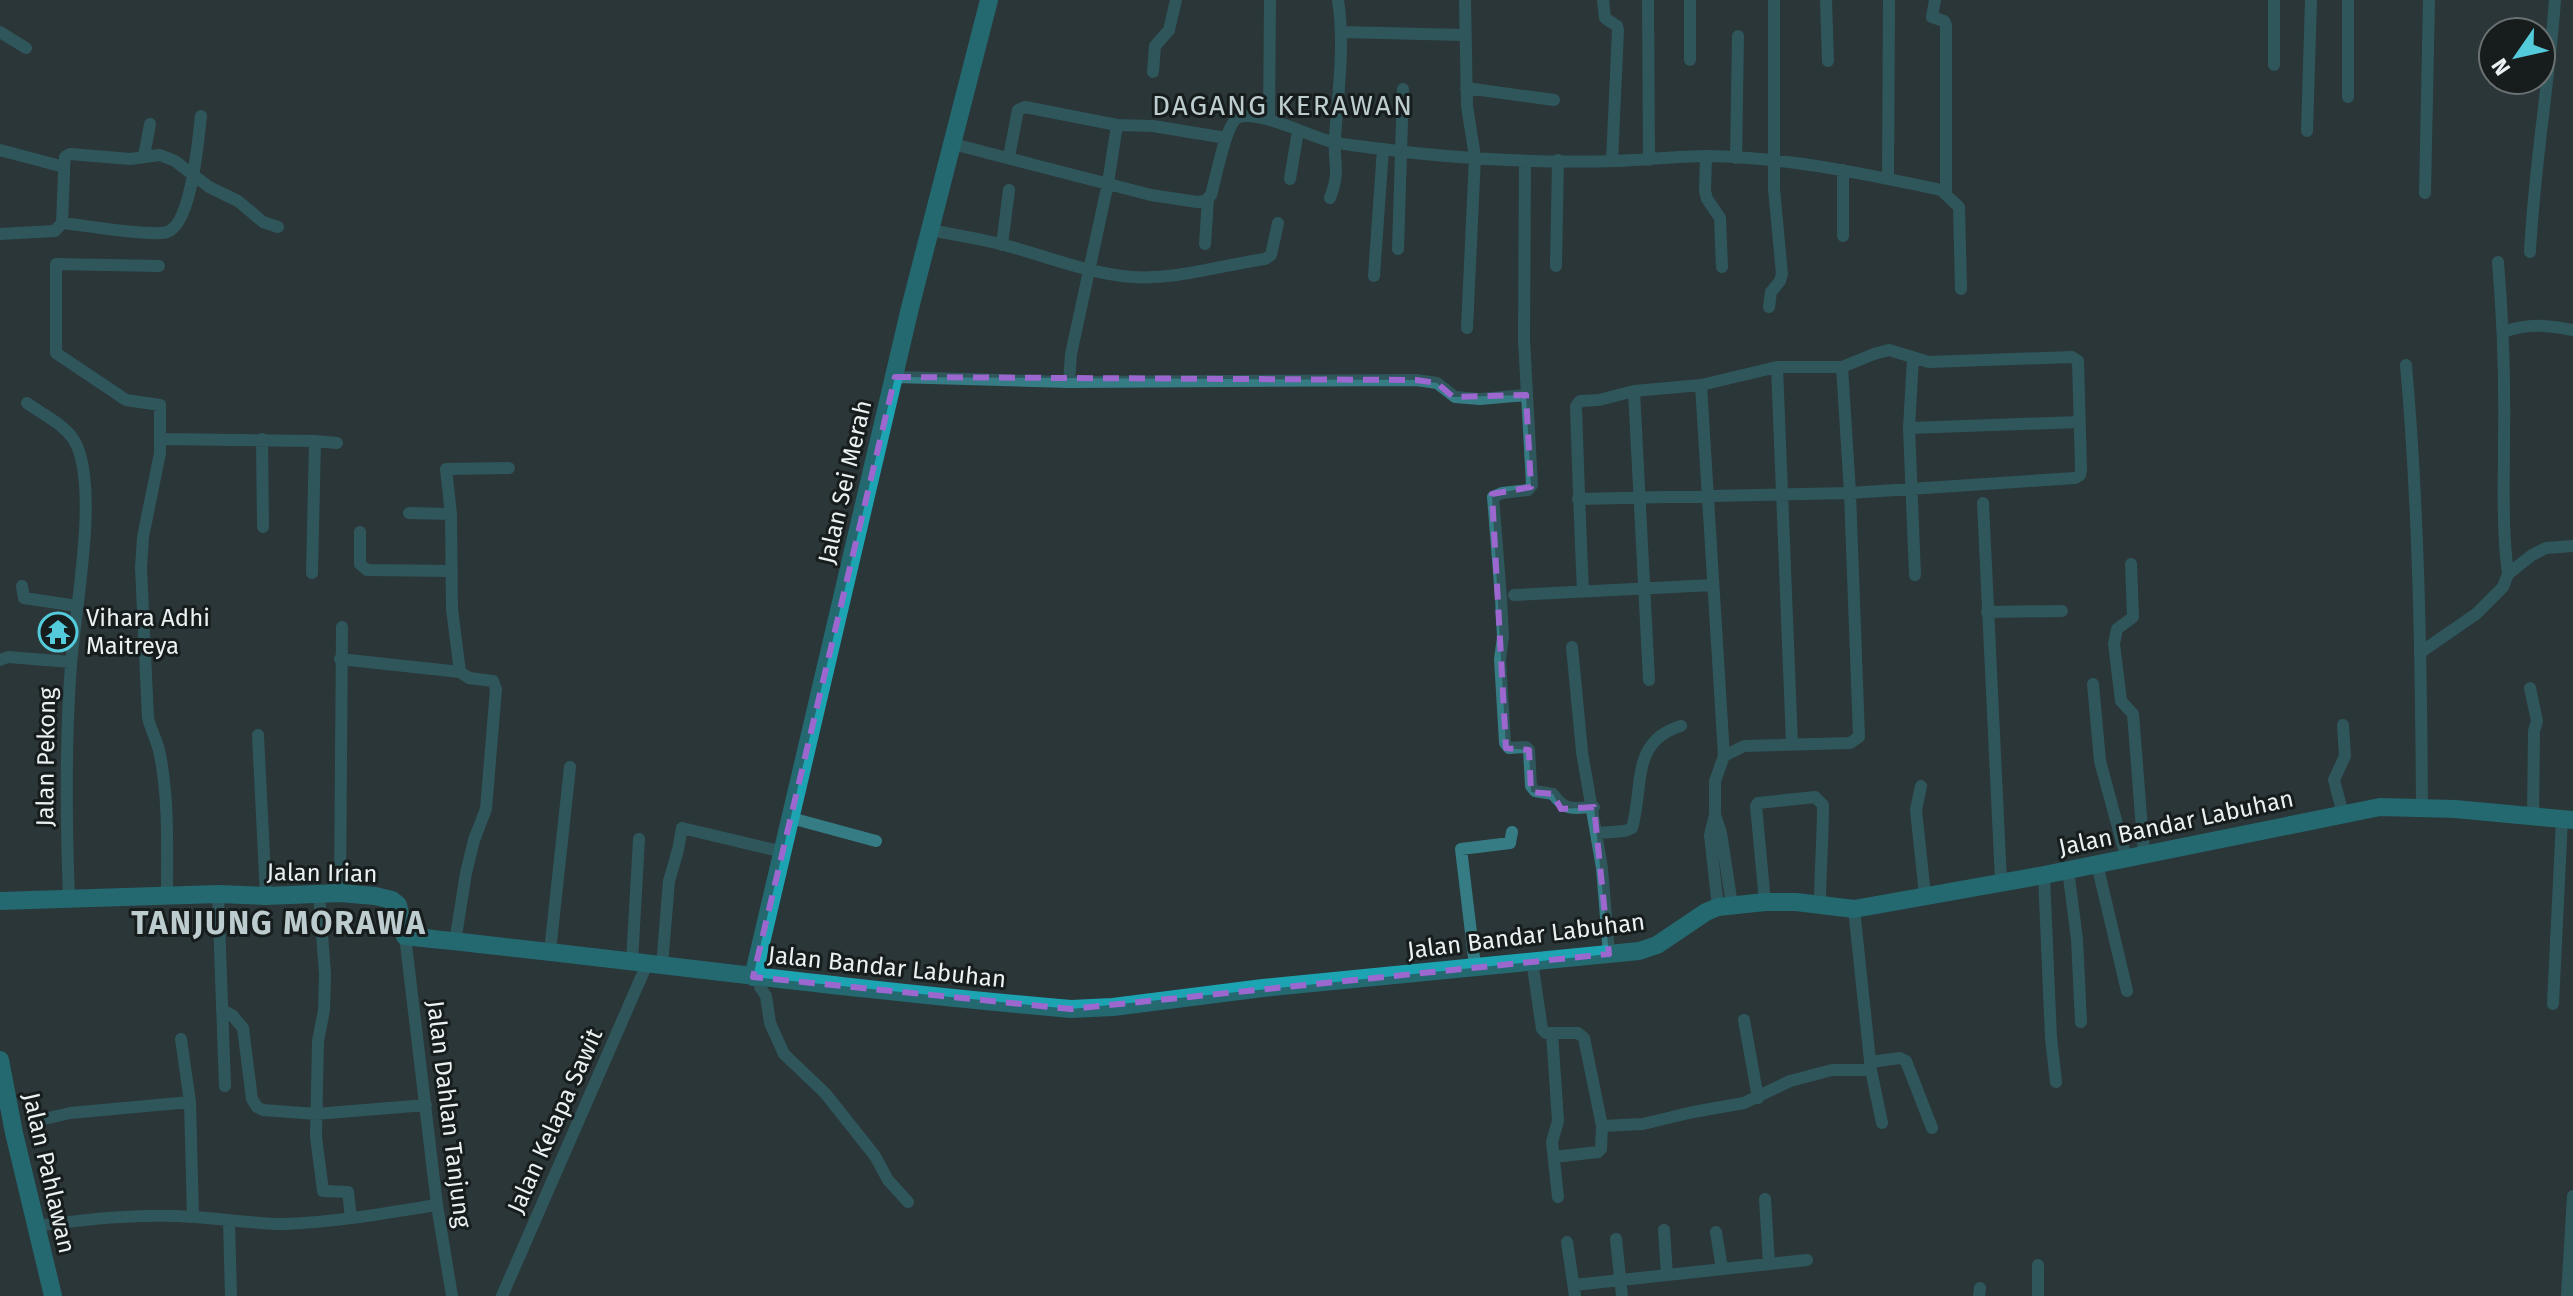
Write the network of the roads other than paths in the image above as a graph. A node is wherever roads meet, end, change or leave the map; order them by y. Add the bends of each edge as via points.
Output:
1 (989, 0) edge
2 (1176, 0) edge
3 (1270, 0) edge
4 (1338, 0) edge
5 (1465, 0) edge
6 (1603, 0) edge
7 (1648, 0) edge
8 (1690, 0) edge
9 (1774, 0) edge
10 (1826, 0) edge
11 (1889, 0) edge
12 (1935, 0) edge
13 (2274, 0) edge
14 (2311, 0) edge
15 (2348, 0) edge
16 (2429, 0) edge
17 (2555, 0) edge
18 (0, 32) edge
19 (1341, 32) junction
20 (1464, 35) junction
21 (1738, 36) dead end
22 (26, 48) dead end
23 (1690, 60) dead end
24 (1828, 61) dead end
25 (2274, 65) dead end
26 (1153, 72) dead end
27 (1466, 88) junction
28 (1403, 89) dead end
29 (2348, 97) dead end
30 (1554, 100) dead end
31 (201, 116) dead end
32 (1269, 119) junction
33 (150, 124) dead end
34 (1117, 125) junction
35 (1298, 131) junction
36 (2307, 131) dead end
37 (1226, 138) junction
38 (1334, 143) junction
39 (953, 144) junction
40 (1383, 149) junction
41 (0, 150) edge
42 (1400, 150) junction
43 (144, 156) junction
44 (1706, 156) junction
45 (1009, 157) junction
46 (1475, 157) junction
47 (1736, 158) junction
48 (1558, 160) junction
49 (1649, 160) junction
50 (1774, 160) junction
51 (1525, 161) junction
52 (1612, 161) junction
53 (64, 167) junction
54 (1843, 170) junction
55 (193, 177) junction
56 (1888, 178) junction
57 (1290, 179) dead end
58 (1108, 183) junction
59 (1009, 190) dead end
60 (1946, 193) junction
61 (2425, 193) dead end
62 (1330, 198) dead end
63 (1208, 199) junction
64 (62, 223) junction
65 (1278, 223) dead end
66 (278, 227) dead end
67 (930, 230) junction
68 (0, 234) edge
69 (1843, 236) dead end
70 (1205, 244) dead end
71 (1002, 245) junction
72 (1398, 249) dead end
73 (2530, 252) dead end
74 (2498, 262) dead end
75 (159, 266) dead end
76 (1556, 266) dead end
77 (1722, 267) dead end
78 (1088, 268) junction
79 (1374, 276) dead end
80 (1961, 289) dead end
81 (1769, 307) dead end
82 (1467, 328) dead end
83 (2573, 330) edge
84 (2503, 332) junction
85 (1913, 358) junction
86 (2406, 365) dead end
87 (1777, 367) junction
88 (1842, 367) junction
89 (895, 377) junction
90 (1069, 382) junction
91 (1701, 385) junction
92 (1634, 391) junction
93 (1526, 395) junction
94 (27, 403) dead end
95 (2080, 422) junction
96 (1909, 428) junction
97 (160, 439) junction
98 (262, 439) junction
99 (315, 441) junction
100 (337, 443) dead end
101 (509, 468) dead end
102 (1911, 490) junction
103 (1850, 493) junction
104 (1708, 495) junction
105 (1640, 496) junction
106 (1781, 496) junction
107 (1578, 499) junction
108 (1983, 503) dead end
109 (409, 513) dead end
110 (451, 514) junction
111 (263, 527) dead end
112 (360, 532) dead end
113 (2573, 546) edge
114 (2131, 564) dead end
115 (452, 571) junction
116 (312, 573) dead end
117 (2508, 574) junction
118 (1915, 575) dead end
119 (1713, 585) junction
120 (22, 586) dead end
121 (1646, 588) junction
122 (1583, 590) junction
123 (1514, 595) dead end
124 (77, 606) junction
125 (2062, 611) dead end
126 (1987, 612) junction
127 (342, 627) dead end
128 (1572, 647) dead end
129 (2421, 652) junction
130 (340, 659) junction
131 (0, 660) edge
132 (71, 662) junction
133 (460, 672) junction
134 (1649, 680) dead end
135 (2093, 684) dead end
136 (2530, 688) dead end
137 (2343, 725) dead end
138 (1681, 726) dead end
139 (258, 735) dead end
140 (1792, 744) junction
141 (1724, 756) junction
142 (570, 767) dead end
143 (1921, 786) dead end
144 (1594, 807) junction
145 (2422, 808) junction
146 (2343, 814) junction
147 (2533, 816) junction
148 (791, 818) junction
149 (2568, 820) edge
150 (1512, 832) dead end
151 (1598, 833) junction
152 (639, 839) dead end
153 (876, 841) dead end
154 (783, 852) junction
155 (2135, 856) junction
156 (2097, 864) junction
157 (2068, 870) junction
158 (2044, 875) junction
159 (2001, 881) junction
160 (340, 893) junction
161 (218, 894) junction
162 (319, 894) junction
163 (167, 895) junction
164 (1925, 895) junction
165 (266, 896) junction
166 (69, 898) junction
167 (0, 901) edge
168 (1765, 902) junction
169 (1725, 906) junction
170 (1820, 906) junction
171 (1854, 909) junction
172 (405, 936) junction
173 (455, 942) junction
174 (550, 951) junction
175 (1609, 954) junction
176 (1532, 961) junction
177 (647, 964) junction
178 (1475, 966) junction
179 (756, 977) junction
180 (2127, 991) dead end
181 (2553, 1004) dead end
182 (222, 1010) junction
183 (1744, 1020) dead end
184 (2081, 1022) dead end
185 (1552, 1033) junction
186 (181, 1039) dead end
187 (0, 1060) edge
188 (1870, 1066) junction
189 (2056, 1082) dead end
190 (225, 1086) dead end
191 (1758, 1098) junction
192 (190, 1102) junction
193 (426, 1105) junction
194 (316, 1114) junction
195 (40, 1120) dead end
196 (1882, 1123) dead end
197 (1602, 1126) junction
198 (1932, 1128) dead end
199 (7, 1134) edge
200 (1554, 1157) junction
201 (2573, 1196) edge
202 (1558, 1197) dead end
203 (1765, 1199) dead end
204 (908, 1202) dead end
205 (437, 1205) junction
206 (193, 1217) junction
207 (351, 1218) junction
208 (229, 1222) junction
209 (36, 1226) junction
210 (1664, 1230) dead end
211 (1716, 1232) dead end
212 (1616, 1239) dead end
213 (1567, 1242) dead end
214 (1807, 1260) dead end
215 (1769, 1264) junction
216 (2038, 1265) dead end
217 (1722, 1269) junction
218 (1667, 1275) junction
219 (1620, 1280) junction
220 (1574, 1290) edge
221 (53, 1296) edge
222 (231, 1296) edge
223 (452, 1296) edge
224 (502, 1296) edge
225 (1622, 1296) edge
226 (2038, 1296) edge
227 (2567, 1296) edge

1 - 39 main road, Jalan Sei Merah
2 - 26 street via 1169,30 1155,46
3 - 32 street
4 - 19 street
5 - 20 street
6 - 52 street via 1605,18 1618,30
7 - 49 street
8 - 23 street
9 - 50 street
10 - 24 street
11 - 56 street
12 - 60 street via 1932,18 1946,25
13 - 25 street
14 - 36 street
15 - 29 street
16 - 61 street
17 - 73 street
18 - 22 street
19 - 20 street
19 - 38 street
20 - 27 street
21 - 47 street
27 - 30 street
27 - 46 street
28 - 42 street
31 - 55 street
32 - 35 street
32 - 37 street via 1239,117
33 - 43 street
34 - 37 street
34 - 45 street via 1021,108
34 - 58 street
35 - 38 street
35 - 57 street
37 - 63 street
38 - 40 street
38 - 62 street via 1338,171
39 - 45 street
39 - 67 main road, Jalan Sei Merah
40 - 42 street
40 - 79 street
41 - 53 street
42 - 46 street
42 - 72 street
43 - 53 street via 70,154
43 - 55 street via 170,158
44 - 47 street
44 - 49 street
44 - 77 street via 1705,191 1720,218
45 - 58 street
46 - 51 street
46 - 82 street
47 - 50 street
48 - 51 street
48 - 52 street
48 - 76 street
49 - 52 street
50 - 54 street
50 - 81 street via 1782,274
51 - 93 street
53 - 64 street
54 - 56 street
54 - 69 street
55 - 64 street via 181,220 167,232
55 - 66 street
56 - 60 street
58 - 63 street via 1151,195
58 - 78 street
59 - 71 street
60 - 80 street via 1959,207
63 - 70 street
64 - 68 street via 55,231
65 - 78 street via 1273,251 1265,259 1146,277
67 - 71 street
67 - 89 main road, Jalan Sei Merah
71 - 78 street
74 - 84 street
75 - 97 street via 56,264 56,338 58,355 126,400 160,405
78 - 90 street
83 - 84 street via 2541,324
84 - 117 street via 2502,493
85 - 88 street via 1889,350
85 - 95 street via 1929,362 2076,357
85 - 96 street
86 - 129 street
87 - 88 street
87 - 91 street
87 - 106 street
88 - 103 street
89 - 90 street
89 - 148 main road, Jalan Sei Merah
90 - 93 street via 1416,380 1437,383 1455,397
91 - 92 street
91 - 104 street
92 - 105 street
92 - 107 street via 1577,404
93 - 144 street via 1532,485 1493,497 1505,743 1529,750 1535,791 1553,794 1568,808
94 - 124 street, Jalan Pekong via 69,433 80,456 86,506
95 - 96 street
95 - 102 street via 2081,469 2075,478
96 - 102 street
97 - 98 street
97 - 163 street via 141,568 148,718 166,800
98 - 99 street
98 - 111 street
99 - 100 street
99 - 116 street
101 - 110 street via 446,469
102 - 103 street
102 - 118 street
103 - 106 street
103 - 140 street via 1859,737 1850,743
104 - 105 street
104 - 106 street
104 - 119 street
105 - 107 street
105 - 121 street
106 - 140 street
107 - 122 street
108 - 126 street
109 - 110 street
110 - 115 street
112 - 115 street via 360,564 367,570
113 - 117 street via 2546,548
114 - 155 street via 2133,617 2117,629 2114,644 2121,701 2133,714
115 - 133 street
117 - 129 street via 2503,587 2476,614
119 - 121 street
119 - 141 street
120 - 124 street via 24,598
121 - 122 street
121 - 134 street
122 - 123 street
124 - 132 street, Jalan Pekong
125 - 126 street
126 - 159 street
127 - 130 street
128 - 144 street via 1582,752
129 - 145 street
130 - 133 street
130 - 160 street
131 - 132 street
132 - 166 street, Jalan Pekong
133 - 173 street via 493,681 496,689 486,809 466,873
135 - 155 street via 2100,761
136 - 147 street via 2537,721
137 - 146 street via 2345,756 2334,780
138 - 151 street via 1663,732 1647,750 1632,828
139 - 165 street
140 - 141 street via 1744,746
141 - 169 street via 1715,781 1715,815
142 - 174 street
143 - 164 street via 1916,810
144 - 151 street
145 - 146 main road, Jalan Bandar Labuhan via 2380,807
145 - 147 main road, Jalan Bandar Labuhan
146 - 155 main road, Jalan Bandar Labuhan
147 - 149 main road, Jalan Bandar Labuhan
148 - 153 street
148 - 154 main road, Jalan Sei Merah
149 - 181 street
150 - 178 street via 1510,843 1461,849
151 - 175 street
152 - 177 street
154 - 177 street via 682,828
154 - 179 main road, Jalan Sei Merah
155 - 156 main road, Jalan Bandar Labuhan
156 - 157 main road, Jalan Bandar Labuhan
156 - 180 street
157 - 158 main road, Jalan Bandar Labuhan
157 - 184 street
158 - 159 main road, Jalan Bandar Labuhan
158 - 189 street
159 - 164 main road, Jalan Bandar Labuhan
160 - 162 main road, Jalan Irian
160 - 172 main road, Jalan Irian via 392,900
161 - 163 main road, Jalan Irian
161 - 165 main road, Jalan Irian
161 - 182 street
162 - 165 main road, Jalan Irian
162 - 194 street via 325,974
163 - 166 main road, Jalan Irian
164 - 171 main road, Jalan Bandar Labuhan
166 - 167 main road, Jalan Irian
168 - 169 main road, Jalan Bandar Labuhan
168 - 170 main road, Jalan Bandar Labuhan
168 - 170 street via 1756,806 1815,797 1823,805
169 - 175 main road, Jalan Bandar Labuhan via 1706,912 1651,949
170 - 171 main road, Jalan Bandar Labuhan
171 - 188 street
172 - 173 main road
172 - 193 street, Jalan Dahlan Tanjung
173 - 174 main road
174 - 177 main road
175 - 176 main road, Jalan Bandar Labuhan
176 - 178 main road, Jalan Bandar Labuhan
176 - 185 street via 1540,1024
177 - 179 main road, Jalan Bandar Labuhan
177 - 224 street, Jalan Kelapa Sawit
178 - 179 main road, Jalan Bandar Labuhan via 1071,1009
179 - 204 street via 784,1054 825,1093
182 - 190 street
182 - 194 street via 243,1028 257,1107
183 - 191 street
185 - 197 street via 1578,1033 1584,1038
185 - 200 street via 1558,1121
186 - 192 street
187 - 199 main road, Jalan Pahlawan
188 - 191 street via 1790,1081
188 - 196 street
188 - 198 street via 1900,1058 1908,1063
191 - 197 street via 1643,1124
192 - 195 street
192 - 206 street
193 - 194 street
193 - 205 street, Jalan Dahlan Tanjung
194 - 207 street via 323,1191 348,1192
197 - 200 street via 1598,1152
199 - 209 main road, Jalan Pahlawan
200 - 202 street
201 - 227 street
203 - 215 street
205 - 207 street
205 - 223 street, Jalan Dahlan Tanjung
206 - 208 street
206 - 209 street via 103,1217
207 - 208 street
208 - 222 street
209 - 221 main road, Jalan Pahlawan
210 - 218 street
211 - 217 street
212 - 219 street
213 - 220 street
214 - 215 street
215 - 217 street
216 - 226 street
217 - 218 street
218 - 219 street
219 - 220 street
219 - 225 street

